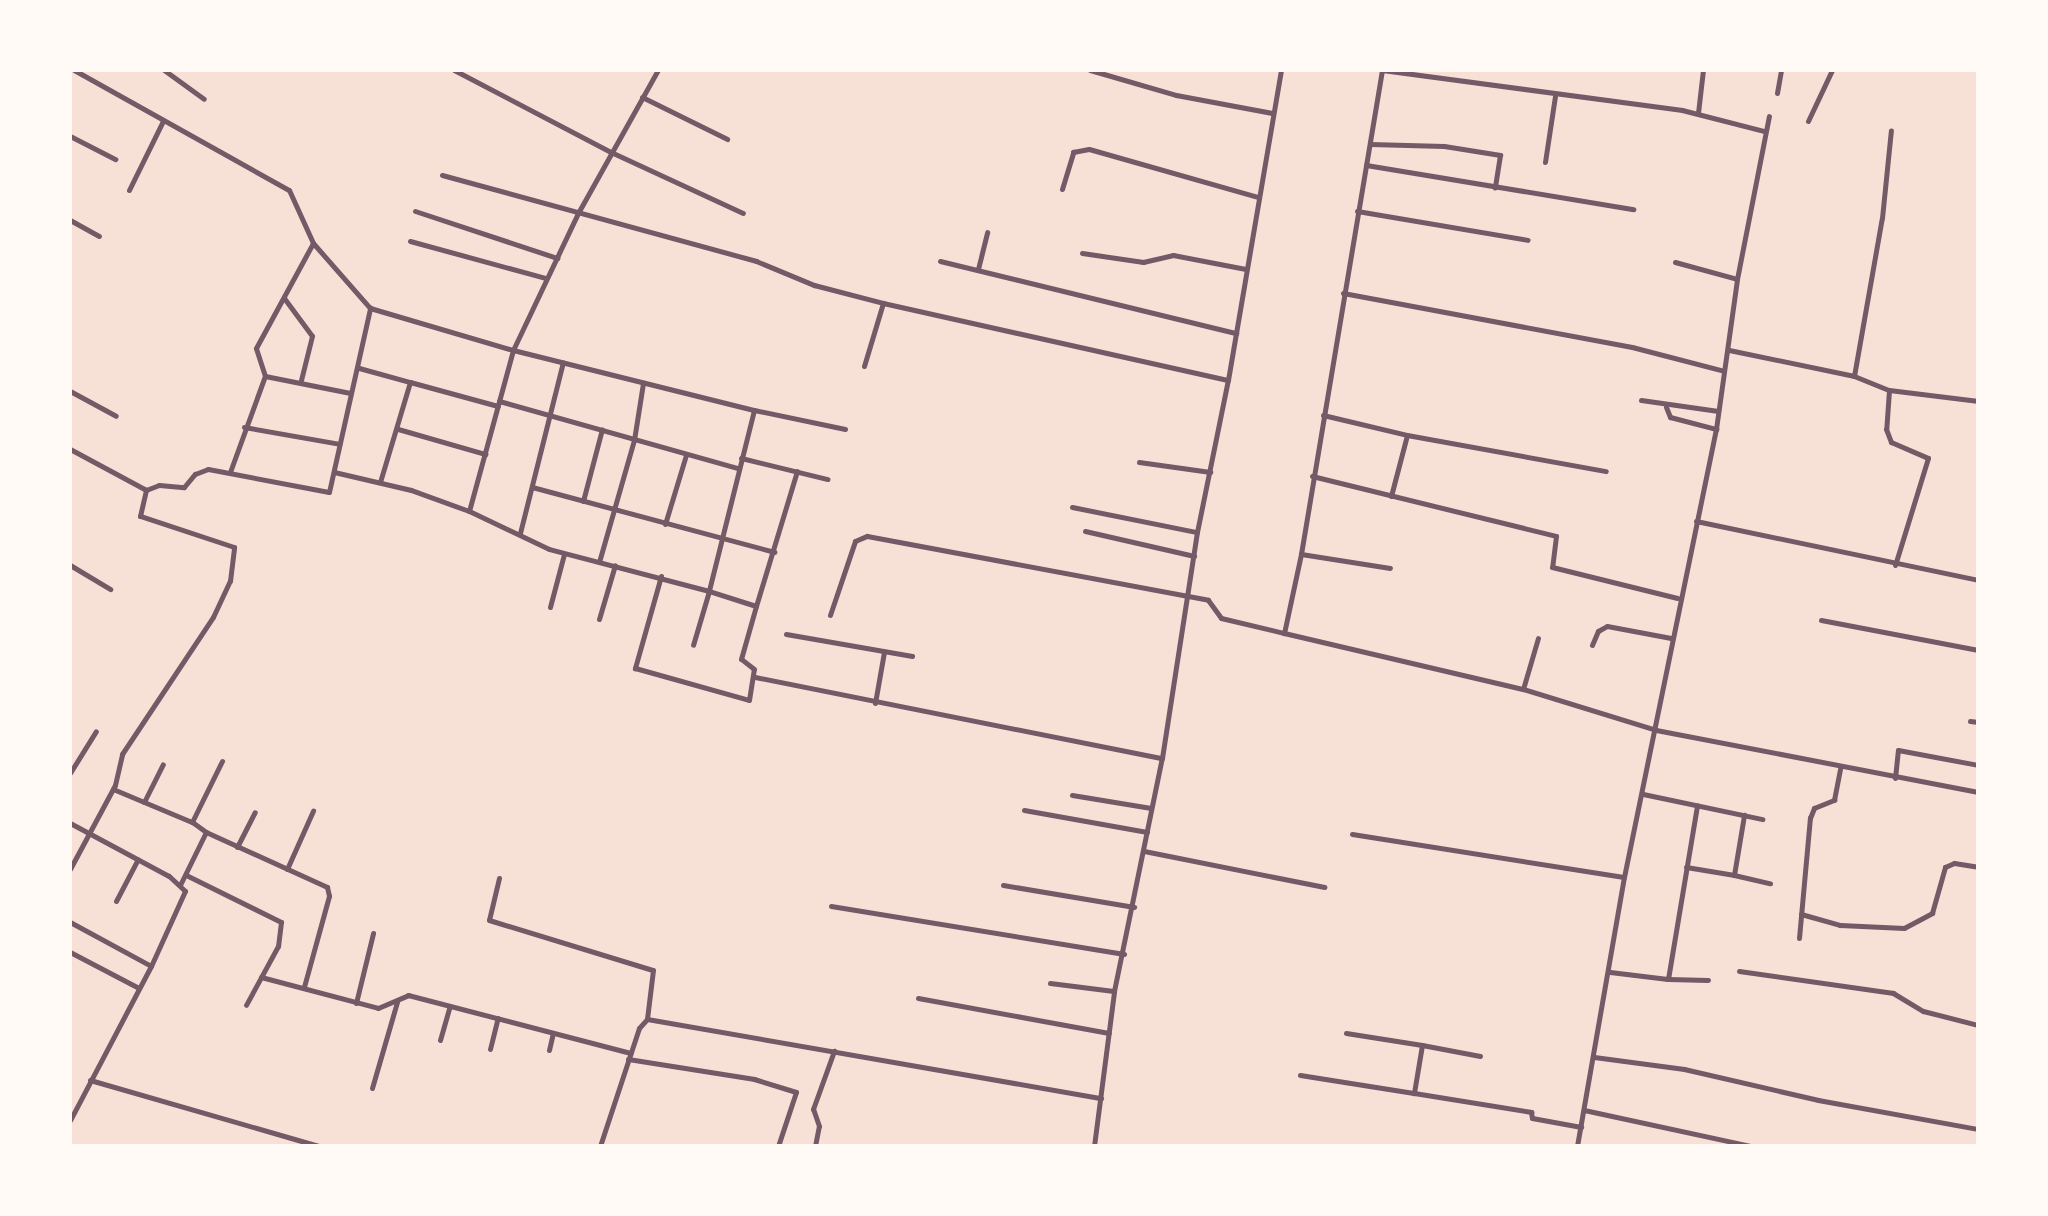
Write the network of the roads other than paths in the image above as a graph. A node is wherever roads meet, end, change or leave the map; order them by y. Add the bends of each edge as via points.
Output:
1 (74, 70) edge
2 (164, 70) edge
3 (454, 70) edge
4 (658, 70) edge
5 (1090, 70) edge
6 (1138, 70) edge
7 (1281, 70) edge
8 (1382, 70) edge
9 (1703, 70) edge
10 (1781, 70) edge
11 (1832, 70) edge
12 (1135, 82) junction
13 (1777, 93) dead end
14 (642, 96) junction
15 (1555, 96) junction
16 (204, 99) dead end
17 (1698, 113) junction
18 (1273, 114) junction
19 (1769, 116) dead end
20 (163, 121) junction
21 (1808, 121) dead end
22 (1891, 130) dead end
23 (1765, 131) junction
24 (70, 136) edge
25 (728, 139) dead end
26 (1370, 144) junction
27 (613, 153) junction
28 (115, 159) dead end
29 (1544, 162) dead end
30 (1366, 165) junction
31 (442, 175) dead end
32 (1495, 188) junction
33 (1062, 189) dead end
34 (128, 190) dead end
35 (1258, 197) junction
36 (1633, 210) dead end
37 (414, 211) dead end
38 (1356, 211) junction
39 (578, 213) junction
40 (743, 213) dead end
41 (70, 220) edge
42 (987, 232) dead end
43 (99, 236) dead end
44 (410, 240) dead end
45 (1528, 240) dead end
46 (313, 243) junction
47 (1082, 253) dead end
48 (557, 258) junction
49 (940, 261) dead end
50 (1676, 262) dead end
51 (978, 269) junction
52 (1246, 269) junction
53 (545, 278) junction
54 (1738, 279) junction
55 (1343, 293) junction
56 (284, 298) junction
57 (883, 303) junction
58 (370, 308) junction
59 (1236, 333) junction
60 (513, 350) junction
61 (1729, 350) junction
62 (564, 362) junction
63 (864, 366) dead end
64 (359, 368) junction
65 (1724, 370) junction
66 (265, 376) junction
67 (1854, 376) junction
68 (301, 380) junction
69 (1228, 380) junction
70 (410, 382) junction
71 (643, 383) junction
72 (1888, 390) junction
73 (70, 391) edge
74 (351, 393) junction
75 (1641, 400) dead end
76 (1978, 401) edge
77 (498, 404) junction
78 (1666, 407) junction
79 (754, 410) junction
80 (1719, 411) junction
81 (551, 415) junction
82 (1323, 415) junction
83 (116, 416) dead end
84 (244, 427) junction
85 (845, 428) dead end
86 (398, 429) junction
87 (1716, 429) junction
88 (602, 430) junction
89 (1406, 435) junction
90 (634, 440) junction
91 (340, 444) junction
92 (70, 450) edge
93 (484, 454) junction
94 (686, 454) junction
95 (741, 458) junction
96 (1138, 462) dead end
97 (738, 468) junction
98 (796, 471) junction
99 (1606, 471) dead end
100 (334, 472) junction
101 (1211, 472) junction
102 (230, 473) junction
103 (1312, 476) junction
104 (827, 479) dead end
105 (380, 482) junction
106 (532, 487) junction
107 (146, 490) junction
108 (1391, 496) junction
109 (583, 501) junction
110 (1072, 507) dead end
111 (614, 510) junction
112 (469, 511) junction
113 (1696, 522) junction
114 (665, 524) junction
115 (1085, 532) dead end
116 (1197, 532) junction
117 (520, 534) junction
118 (720, 538) junction
119 (774, 552) junction
120 (564, 554) junction
121 (1301, 554) junction
122 (1194, 556) junction
123 (600, 562) junction
124 (70, 565) edge
125 (1895, 565) junction
126 (615, 566) junction
127 (1390, 568) dead end
128 (661, 576) junction
129 (1978, 580) edge
130 (110, 590) dead end
131 (709, 591) junction
132 (1187, 596) junction
133 (1678, 598) junction
134 (756, 606) junction
135 (550, 607) dead end
136 (830, 615) dead end
137 (599, 619) dead end
138 (1821, 620) dead end
139 (1284, 633) junction
140 (786, 634) dead end
141 (1538, 638) dead end
142 (1670, 638) junction
143 (1592, 645) dead end
144 (693, 646) dead end
145 (1978, 650) edge
146 (884, 651) junction
147 (912, 656) dead end
148 (755, 678) junction
149 (1522, 690) junction
150 (875, 703) junction
151 (1656, 730) junction
152 (96, 731) dead end
153 (1162, 758) junction
154 (222, 760) dead end
155 (163, 764) dead end
156 (1978, 765) edge
157 (1840, 768) junction
158 (70, 773) edge
159 (1894, 778) junction
160 (113, 789) junction
161 (1978, 792) edge
162 (1643, 794) junction
163 (1072, 795) dead end
164 (144, 802) junction
165 (1697, 805) junction
166 (1151, 808) junction
167 (1024, 810) dead end
168 (313, 811) dead end
169 (255, 812) dead end
170 (1744, 815) junction
171 (1762, 819) dead end
172 (192, 822) junction
173 (70, 823) edge
174 (206, 832) junction
175 (1147, 832) junction
176 (1352, 834) dead end
177 (89, 835) junction
178 (238, 846) junction
179 (1144, 851) junction
180 (138, 859) junction
181 (1686, 867) junction
182 (1978, 868) edge
183 (70, 869) edge
184 (287, 869) junction
185 (1734, 874) junction
186 (186, 875) junction
187 (1624, 877) junction
188 (499, 878) dead end
189 (1770, 883) dead end
190 (180, 885) junction
191 (1004, 886) dead end
192 (1324, 887) dead end
193 (116, 901) dead end
194 (831, 906) dead end
195 (1134, 907) junction
196 (1802, 914) junction
197 (70, 922) edge
198 (373, 933) dead end
199 (1799, 938) dead end
200 (70, 952) edge
201 (1125, 954) junction
202 (151, 966) junction
203 (1738, 971) dead end
204 (1610, 972) junction
205 (261, 978) junction
206 (1668, 979) junction
207 (1708, 980) dead end
208 (1050, 983) dead end
209 (137, 987) junction
210 (303, 988) junction
211 (1114, 990) junction
212 (918, 998) dead end
213 (398, 999) junction
214 (356, 1003) junction
215 (246, 1005) dead end
216 (450, 1006) junction
217 (498, 1018) junction
218 (646, 1019) junction
219 (1978, 1025) edge
220 (554, 1032) junction
221 (1109, 1033) junction
222 (1346, 1033) dead end
223 (440, 1040) dead end
224 (1422, 1045) junction
225 (490, 1049) dead end
226 (549, 1050) dead end
227 (834, 1051) junction
228 (629, 1056) junction
229 (1480, 1056) dead end
230 (1594, 1058) junction
231 (1300, 1075) dead end
232 (90, 1080) junction
233 (372, 1088) dead end
234 (1414, 1093) junction
235 (1101, 1098) junction
236 (1584, 1110) junction
237 (70, 1120) edge
238 (1581, 1127) junction
239 (1978, 1129) edge
240 (318, 1146) edge
241 (600, 1146) edge
242 (778, 1146) edge
243 (815, 1146) edge
244 (1094, 1146) edge
245 (1577, 1146) edge
246 (1750, 1146) edge

1 - 20 street
2 - 16 street
3 - 27 street
4 - 14 street
5 - 12 street
6 - 12 street
7 - 18 street
8 - 15 street
8 - 26 street
9 - 17 street
10 - 13 street
11 - 21 street
12 - 18 street
14 - 25 street
14 - 27 street
15 - 17 street
15 - 29 street
17 - 23 street
18 - 35 street
19 - 23 street
20 - 34 street
20 - 46 street via 289,190
22 - 67 street
23 - 54 street
24 - 28 street
26 - 30 street
26 - 32 street via 1500,154
27 - 39 street
27 - 40 street
30 - 32 street
30 - 38 street
31 - 39 street
32 - 36 street
33 - 35 street via 1073,152 1089,150
35 - 52 street
37 - 48 street
38 - 45 street
38 - 55 street
39 - 48 street
39 - 57 street
41 - 43 street
42 - 51 street
44 - 53 street
46 - 56 street
46 - 58 street
47 - 52 street via 1143,262 1173,254
48 - 53 street
49 - 51 street
50 - 54 street
51 - 59 street
52 - 59 street
53 - 60 street
54 - 61 street
55 - 65 street
55 - 82 street
56 - 66 street via 256,348
56 - 68 street via 312,336
57 - 63 street
57 - 69 street
58 - 60 street
58 - 64 street
59 - 69 street
60 - 62 street
60 - 77 street
61 - 65 street
61 - 67 street
62 - 71 street
62 - 81 street
64 - 70 street
64 - 74 street
65 - 80 street
66 - 68 street
66 - 84 street
67 - 72 street
68 - 74 street
69 - 101 street
70 - 77 street
70 - 86 street
71 - 79 street
71 - 90 street
72 - 76 street
72 - 125 street via 1891,442 1928,458
73 - 83 street
74 - 91 street
75 - 78 street
77 - 81 street
77 - 93 street
78 - 80 street via 1668,402
78 - 87 street via 1670,417
79 - 85 street
79 - 95 street
80 - 87 street
81 - 88 street
81 - 106 street
82 - 89 street
82 - 103 street
84 - 91 street
84 - 102 street
86 - 93 street
86 - 105 street
87 - 113 street
88 - 90 street
88 - 109 street
89 - 99 street
89 - 108 street
90 - 94 street
90 - 111 street
91 - 100 street
92 - 107 street
93 - 112 street
94 - 97 street
94 - 114 street
95 - 97 street
95 - 98 street
96 - 101 street
97 - 118 street
98 - 104 street
98 - 119 street
100 - 102 street via 326,494
100 - 105 street
101 - 116 street
102 - 107 street via 208,469 184,487
103 - 108 street
103 - 121 street
105 - 112 street
106 - 109 street
106 - 117 street
107 - 160 street via 140,516 231,546 235,554 225,596 122,754
108 - 133 street via 1556,536 1552,566
109 - 111 street
110 - 116 street
111 - 114 street
111 - 123 street
112 - 117 street
113 - 125 street
113 - 133 street
114 - 118 street
115 - 122 street
116 - 122 street
117 - 120 street
118 - 119 street
118 - 131 street
119 - 134 street
120 - 123 street
120 - 135 street
121 - 127 street
121 - 139 street
122 - 132 street
123 - 126 street
124 - 130 street
125 - 129 street
126 - 128 street
126 - 137 street
128 - 131 street
128 - 148 street via 635,668 749,700
131 - 134 street
131 - 144 street
132 - 136 street via 863,536 853,546
132 - 139 street via 1211,601 1224,619
132 - 153 street
133 - 142 street
134 - 148 street via 741,659 753,666
138 - 145 street
139 - 149 street
140 - 146 street
141 - 149 street
142 - 143 street via 1607,626
142 - 151 street
146 - 147 street
146 - 150 street
148 - 150 street
149 - 151 street
150 - 153 street
151 - 157 street
151 - 162 street
152 - 158 street
153 - 166 street
154 - 172 street
155 - 164 street
156 - 159 street via 1898,750
157 - 159 street
157 - 196 street via 1834,800 1814,808 1810,818
159 - 161 street
160 - 164 street
160 - 177 street
162 - 165 street
162 - 187 street
163 - 166 street
164 - 172 street
165 - 170 street
165 - 181 street
166 - 175 street
167 - 175 street
168 - 184 street
169 - 178 street
170 - 171 street
170 - 185 street
172 - 174 street
173 - 177 street
174 - 178 street
174 - 186 street
175 - 179 street
176 - 187 street
177 - 180 street
177 - 183 street
178 - 184 street
179 - 192 street
179 - 195 street
180 - 190 street
180 - 193 street
181 - 185 street
181 - 206 street
182 - 196 street via 1945,867 1932,913 1910,926 1840,925
184 - 210 street via 330,891
185 - 189 street
186 - 190 street
186 - 205 street via 282,922
187 - 204 street
188 - 218 street via 489,915 494,923 653,970
190 - 202 street via 185,891
191 - 195 street
194 - 201 street
195 - 201 street
196 - 199 street
197 - 202 street
198 - 214 street
200 - 209 street
201 - 211 street
202 - 209 street
203 - 219 street via 1892,993 1922,1012
204 - 206 street
204 - 230 street
205 - 210 street
205 - 215 street
206 - 207 street
208 - 211 street
209 - 232 street
210 - 214 street
211 - 221 street
212 - 221 street
213 - 214 street via 378,1008
213 - 216 street via 408,995
213 - 233 street
216 - 217 street
216 - 223 street
217 - 220 street
217 - 225 street
218 - 227 street
218 - 228 street
220 - 226 street
220 - 228 street
221 - 235 street
222 - 224 street
224 - 229 street
224 - 234 street
227 - 235 street
227 - 243 street via 813,1109 819,1126
228 - 241 street
228 - 242 street via 796,1092
230 - 236 street
230 - 239 street via 1684,1069
231 - 234 street
232 - 237 street
232 - 240 street
234 - 238 street
235 - 244 street
236 - 238 street
236 - 246 street
238 - 245 street

